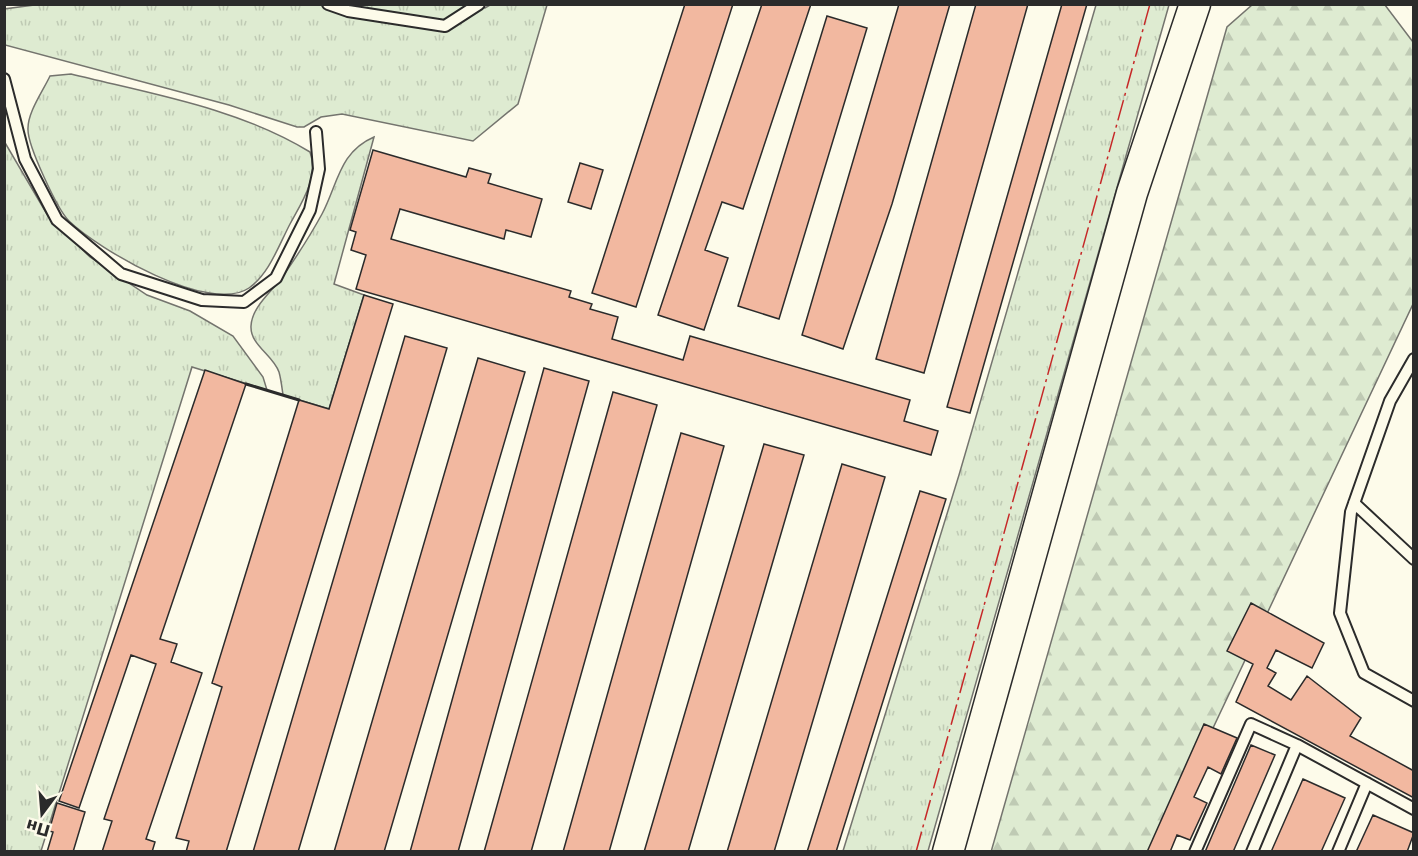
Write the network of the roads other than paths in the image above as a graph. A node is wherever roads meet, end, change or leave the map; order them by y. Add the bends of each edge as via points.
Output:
1 (328, 4) edge
2 (479, 4) edge
3 (1195, 4) edge
4 (4, 79) edge
5 (315, 132) dead end
6 (1413, 360) edge
7 (1354, 503) junction
8 (1413, 559) edge
9 (1413, 700) edge
10 (1298, 745) junction
11 (1367, 783) junction
12 (1413, 809) edge
13 (948, 852) edge
14 (1195, 852) edge
15 (1252, 852) edge
16 (1338, 852) edge

1 - 2 lane via 446,26
3 - 13 street via 1132,193
4 - 5 lane via 25,159 57,220 121,274 201,300 244,302 276,278 310,210 320,169
6 - 7 lane via 1390,401
7 - 8 lane
7 - 9 lane via 1340,613 1364,673
10 - 11 lane
10 - 14 lane via 1251,724
10 - 15 lane
11 - 12 lane
11 - 16 lane

